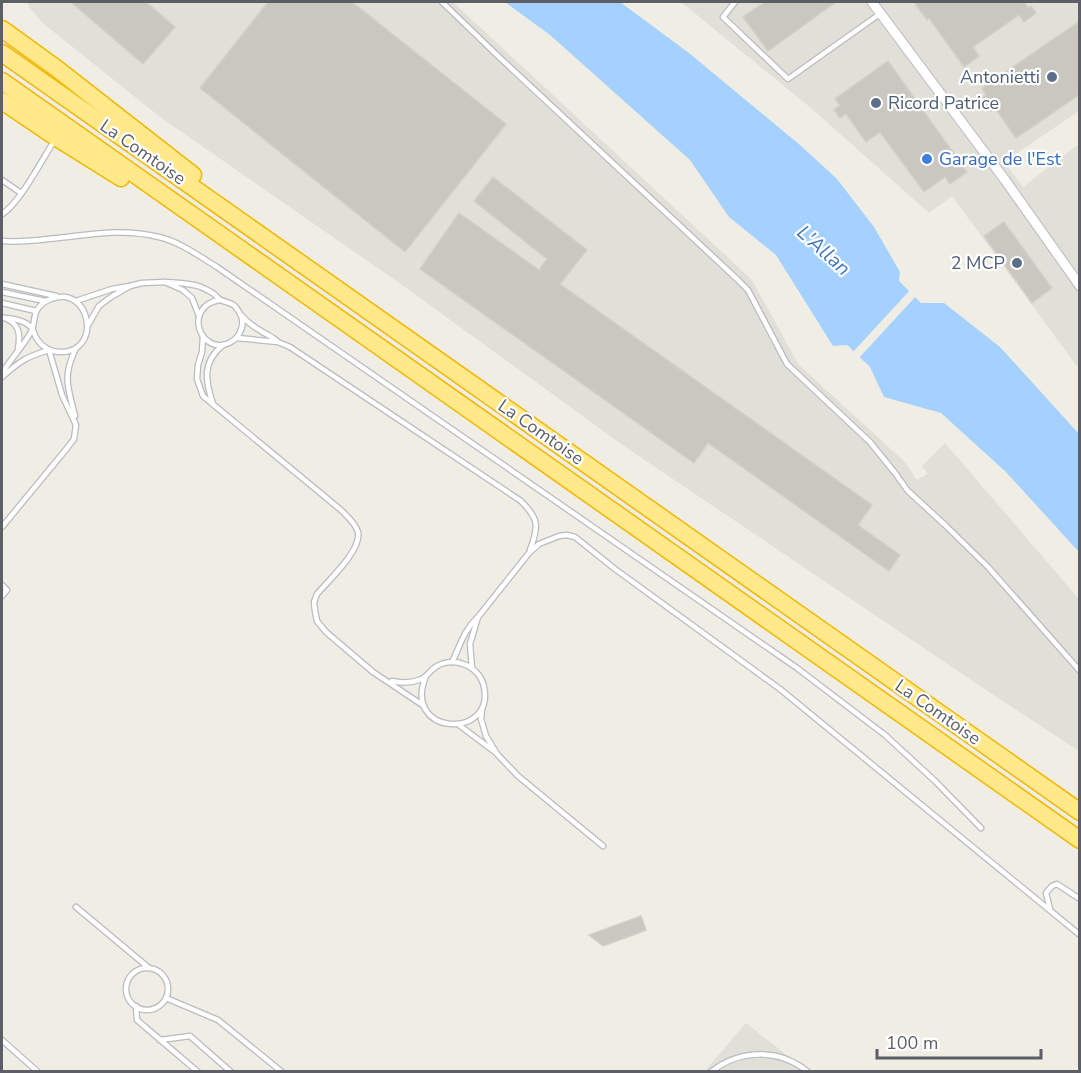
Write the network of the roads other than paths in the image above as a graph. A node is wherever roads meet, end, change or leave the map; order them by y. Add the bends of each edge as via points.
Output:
1 (442, 2) edge
2 (735, 2) edge
3 (872, 2) edge
4 (881, 14) junction
5 (2, 29) edge
6 (2, 53) edge
7 (2, 81) edge
8 (2, 101) edge
9 (57, 138) junction
10 (2, 180) edge
11 (21, 194) junction
12 (2, 214) edge
13 (2, 241) edge
14 (290, 256) junction
15 (165, 282) junction
16 (2, 284) edge
17 (130, 286) junction
18 (1080, 286) edge
19 (2, 292) edge
20 (58, 297) junction
21 (220, 300) junction
22 (45, 301) junction
23 (76, 302) junction
24 (2, 303) edge
25 (319, 305) junction
26 (36, 311) junction
27 (199, 316) junction
28 (242, 316) junction
29 (3, 317) edge
30 (88, 325) junction
31 (33, 329) junction
32 (203, 336) junction
33 (237, 338) junction
34 (278, 342) junction
35 (223, 345) junction
36 (76, 348) junction
37 (18, 350) junction
38 (50, 350) junction
39 (2, 375) edge
40 (213, 405) junction
41 (76, 425) junction
42 (2, 527) edge
43 (529, 553) junction
44 (2, 585) edge
45 (2, 596) edge
46 (478, 616) junction
47 (452, 662) junction
48 (472, 668) junction
49 (1080, 671) edge
50 (426, 676) junction
51 (386, 681) junction
52 (424, 706) junction
53 (483, 706) junction
54 (459, 725) junction
55 (497, 754) junction
56 (1080, 812) edge
57 (981, 828) dead end
58 (1080, 840) edge
59 (603, 846) dead end
60 (1080, 899) edge
61 (76, 907) dead end
62 (1051, 911) junction
63 (1080, 935) edge
64 (149, 968) junction
65 (166, 998) junction
66 (136, 1006) junction
67 (2, 1040) edge
68 (160, 1040) junction
69 (38, 1071) edge
70 (198, 1071) edge
71 (231, 1071) edge
72 (282, 1071) edge
73 (711, 1071) edge
74 (808, 1071) edge

1 - 49 lane via 737,279 747,290 787,364 870,442 908,491 988,567
2 - 4 lane via 723,17 788,79
3 - 4 street
4 - 18 street
5 - 14 highway via 178,163
6 - 14 highway, La Comtoise
7 - 25 highway, La Comtoise
8 - 9 highway
9 - 11 lane
9 - 25 highway
10 - 11 lane
11 - 12 lane
13 - 57 lane via 103,232 161,237 184,247 797,668 885,735
14 - 56 highway, La Comtoise
15 - 17 lane
15 - 21 lane via 201,287
15 - 27 lane via 192,298
16 - 20 lane
17 - 23 lane
17 - 30 lane via 99,306
19 - 22 lane
20 - 22 lane
20 - 23 lane
21 - 27 lane via 207,304
21 - 28 lane via 234,305
22 - 26 lane
23 - 30 lane via 87,316
24 - 26 lane
25 - 58 highway, La Comtoise
26 - 31 lane
27 - 32 lane
28 - 33 lane
28 - 34 lane via 249,325
29 - 31 lane via 17,319
29 - 37 lane via 19,330
30 - 36 lane
31 - 37 lane
31 - 38 lane via 36,338
32 - 35 lane
32 - 40 lane via 197,379
33 - 34 lane
33 - 35 lane
34 - 43 lane via 309,358 521,501 533,513 536,527
35 - 40 lane via 214,352 206,375
36 - 38 lane
36 - 41 lane via 67,387
37 - 39 lane
38 - 39 lane via 30,356
38 - 41 lane via 62,395
40 - 51 lane via 353,523 358,531 355,548 317,594 317,621
41 - 42 lane via 74,439
43 - 46 lane
43 - 62 lane via 559,536 575,537 780,688
44 - 45 lane via 7,590
46 - 47 lane
46 - 48 lane via 470,644
47 - 48 lane
47 - 50 lane
48 - 53 lane via 484,685
50 - 51 lane via 406,683
50 - 52 lane via 422,686
51 - 52 lane
52 - 54 lane via 438,722
53 - 54 lane via 477,715
53 - 55 lane via 481,719
54 - 55 lane
55 - 59 lane
60 - 62 lane via 1057,884 1052,886 1046,893
61 - 64 lane
62 - 63 lane
64 - 65 lane via 165,978
64 - 66 lane via 136,971 128,982 128,996
65 - 66 lane via 150,1010
65 - 72 lane via 218,1020
66 - 68 lane via 137,1020
67 - 69 lane
68 - 70 lane
68 - 71 lane via 189,1036
73 - 74 lane via 733,1058 753,1054 788,1059

